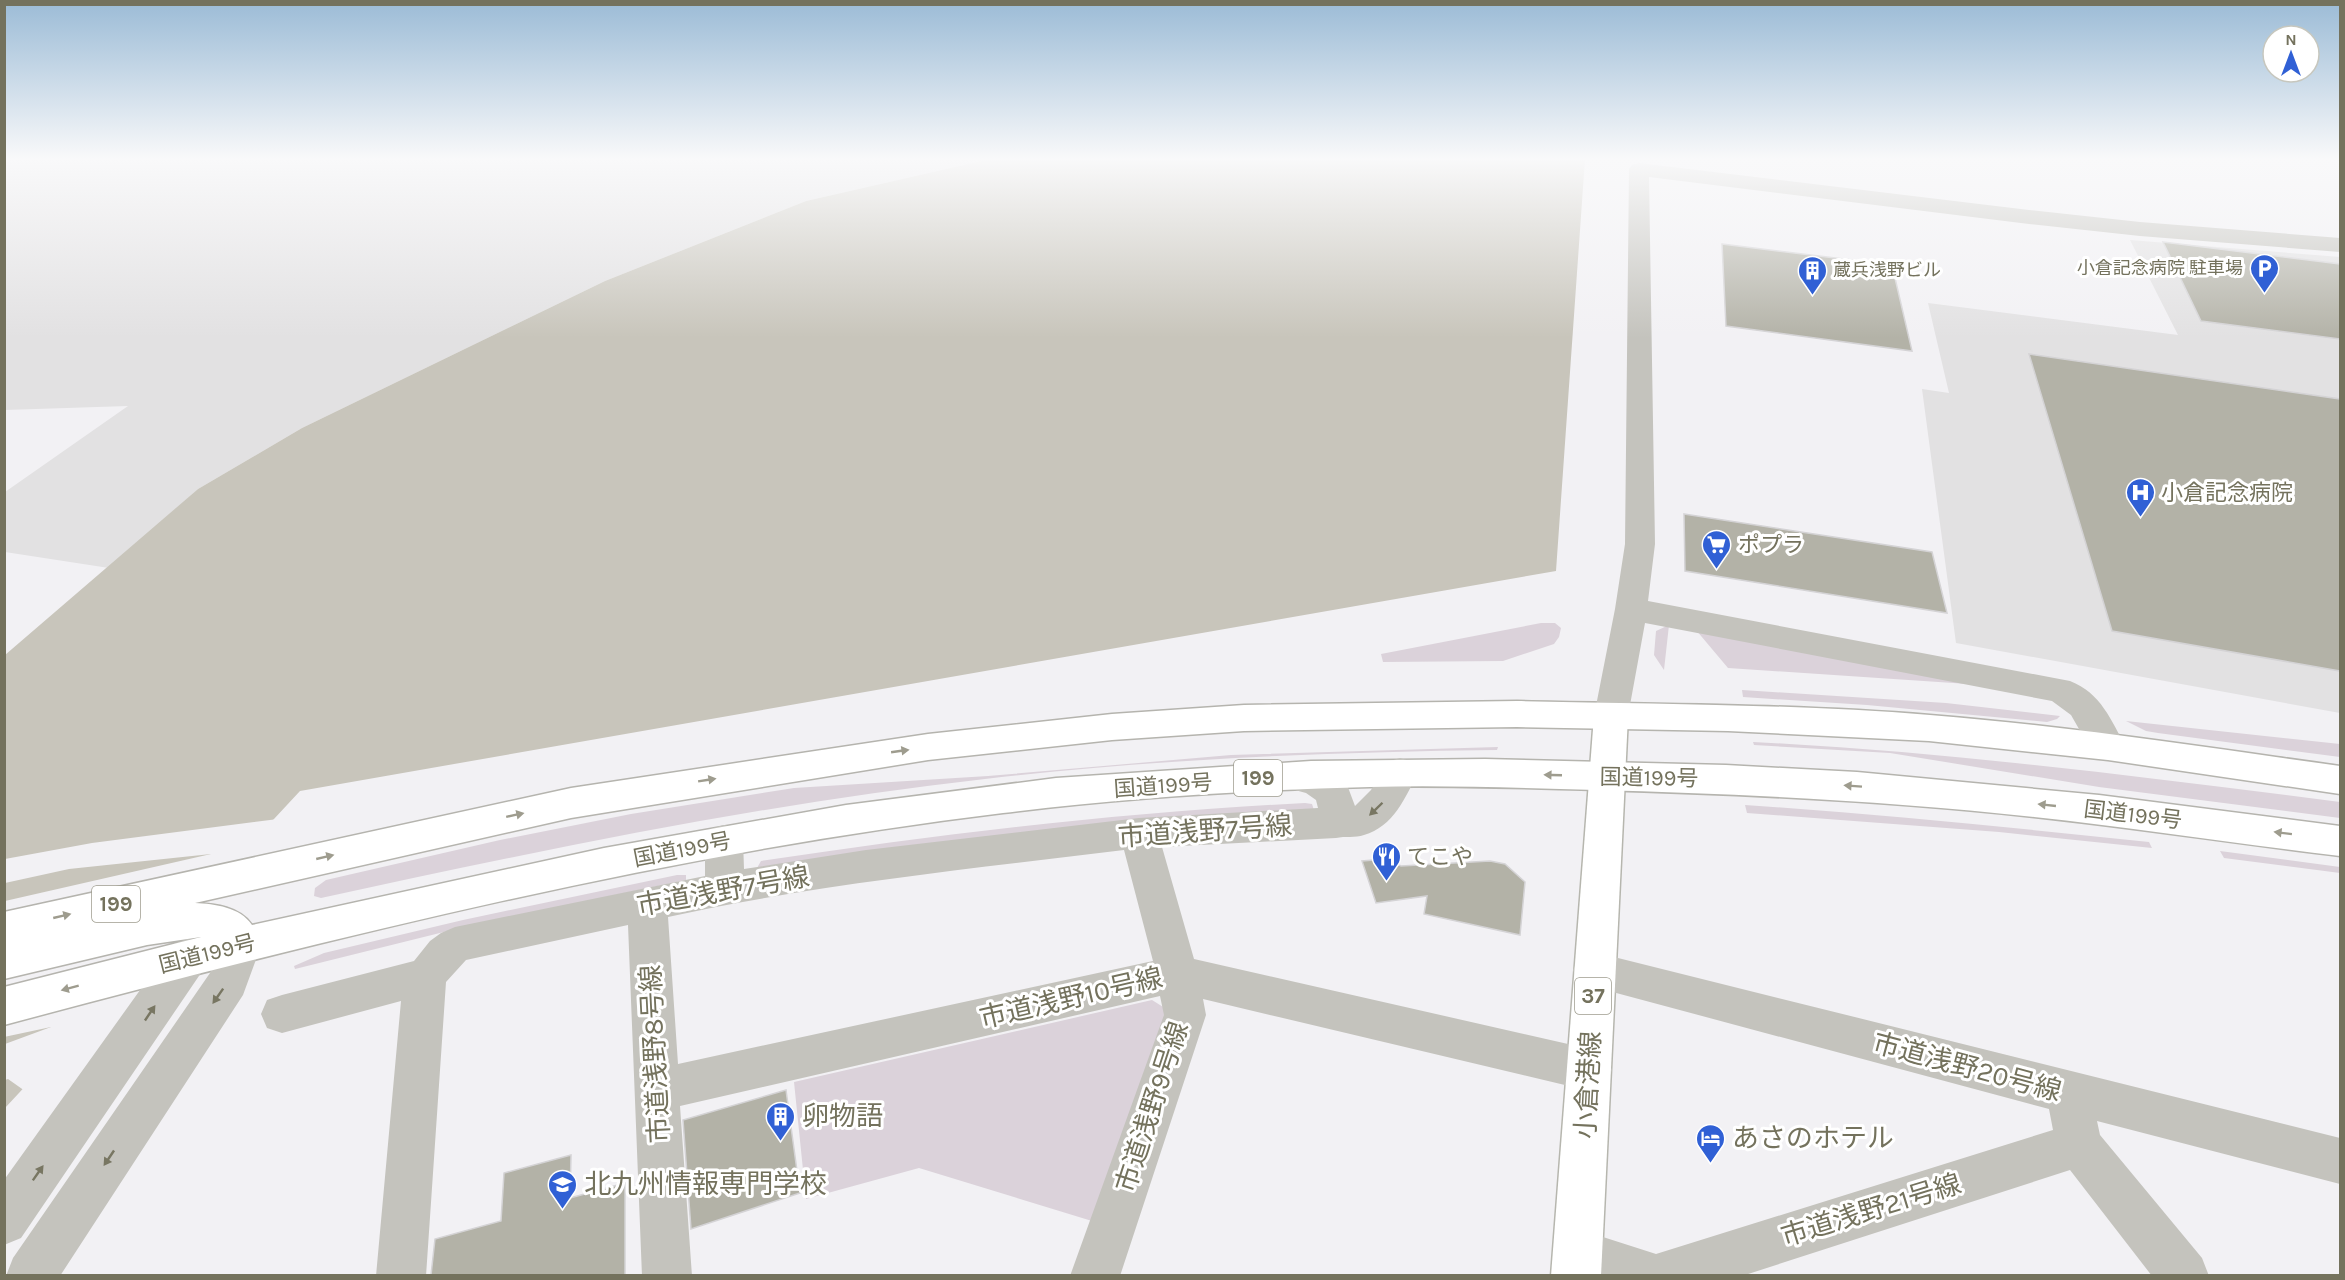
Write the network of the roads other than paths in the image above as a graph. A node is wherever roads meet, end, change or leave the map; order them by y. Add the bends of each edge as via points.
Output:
1 (1639, 219) edge
2 (2045, 219) edge
3 (2340, 245) edge
4 (1631, 609) junction
5 (1611, 716) junction
6 (2108, 747) junction
7 (1400, 772) junction
8 (1293, 776) junction
9 (1607, 776) junction
10 (2340, 780) edge
11 (1336, 824) junction
12 (1139, 833) junction
13 (724, 840) junction
14 (2340, 842) edge
15 (276, 869) junction
16 (725, 888) junction
17 (647, 904) junction
18 (4, 929) edge
19 (197, 942) junction
20 (4, 961) edge
21 (1594, 970) junction
22 (1178, 974) junction
23 (428, 976) junction
24 (4, 1006) edge
25 (282, 1014) dead end
26 (1590, 1070) junction
27 (657, 1090) junction
28 (2069, 1094) junction
29 (2079, 1145) junction
30 (2340, 1161) edge
31 (4, 1221) edge
32 (1577, 1265) edge
33 (31, 1275) edge
34 (401, 1275) edge
35 (667, 1275) edge
36 (1095, 1275) edge
37 (1649, 1275) edge
38 (1663, 1275) edge
39 (2184, 1275) edge

1 - 4 street via 1640,544
2 - 3 street
4 - 5 street
4 - 6 street via 2058,690 2084,704
5 - 6 main road, 199 via 1929,728
5 - 9 main road, 小倉港線 / 37
15 -> 5 main road, 199 via 571,803 928,747 1112,727 1244,718
6 - 10 main road, 199
7 - 8 main road, 国道199号 / 199
9 -> 7 main road, 国道199号 / 199
7 -> 11 street, 市道浅野7号線 via 1387,798 1373,814 1361,821
8 - 11 street via 1317,782 1333,792 1338,813
8 - 13 main road, 国道199号 / 199 via 970,802
14 -> 9 main road, 国道199号 / 199 via 1951,795 1741,780
9 - 21 main road, 小倉港線 / 37
11 - 12 street, 市道浅野7号線
12 - 16 street, 市道浅野7号線 via 866,866
12 - 22 street, 市道浅野9号線
13 - 16 street
13 - 19 main road, 国道199号 / 199
18 -> 15 main road, 199
15 - 19 main road via 251,888
16 - 17 street, 市道浅野7号線
17 - 23 street, 市道浅野7号線 via 455,945 441,954
17 - 27 street, 市道浅野8号線
19 - 20 main road via 147,928
19 -> 24 main road, 国道199号 / 199
31 -> 19 street
19 -> 33 street via 228,982
21 - 26 main road, 小倉港線 / 37
21 - 28 street, 市道浅野20号線
22 - 26 street, 市道浅野10号線
22 - 27 street, 市道浅野10号線
22 - 36 street, 市道浅野9号線 via 1185,1015
23 - 25 street
23 - 34 street, 市道浅野7号線 via 424,983
26 - 32 main road, 小倉港線 / 37
27 - 35 street, 市道浅野8号線
28 - 29 street
28 - 30 street, 市道浅野20号線
29 - 38 street, 市道浅野21号線
29 - 39 street
32 - 37 street

